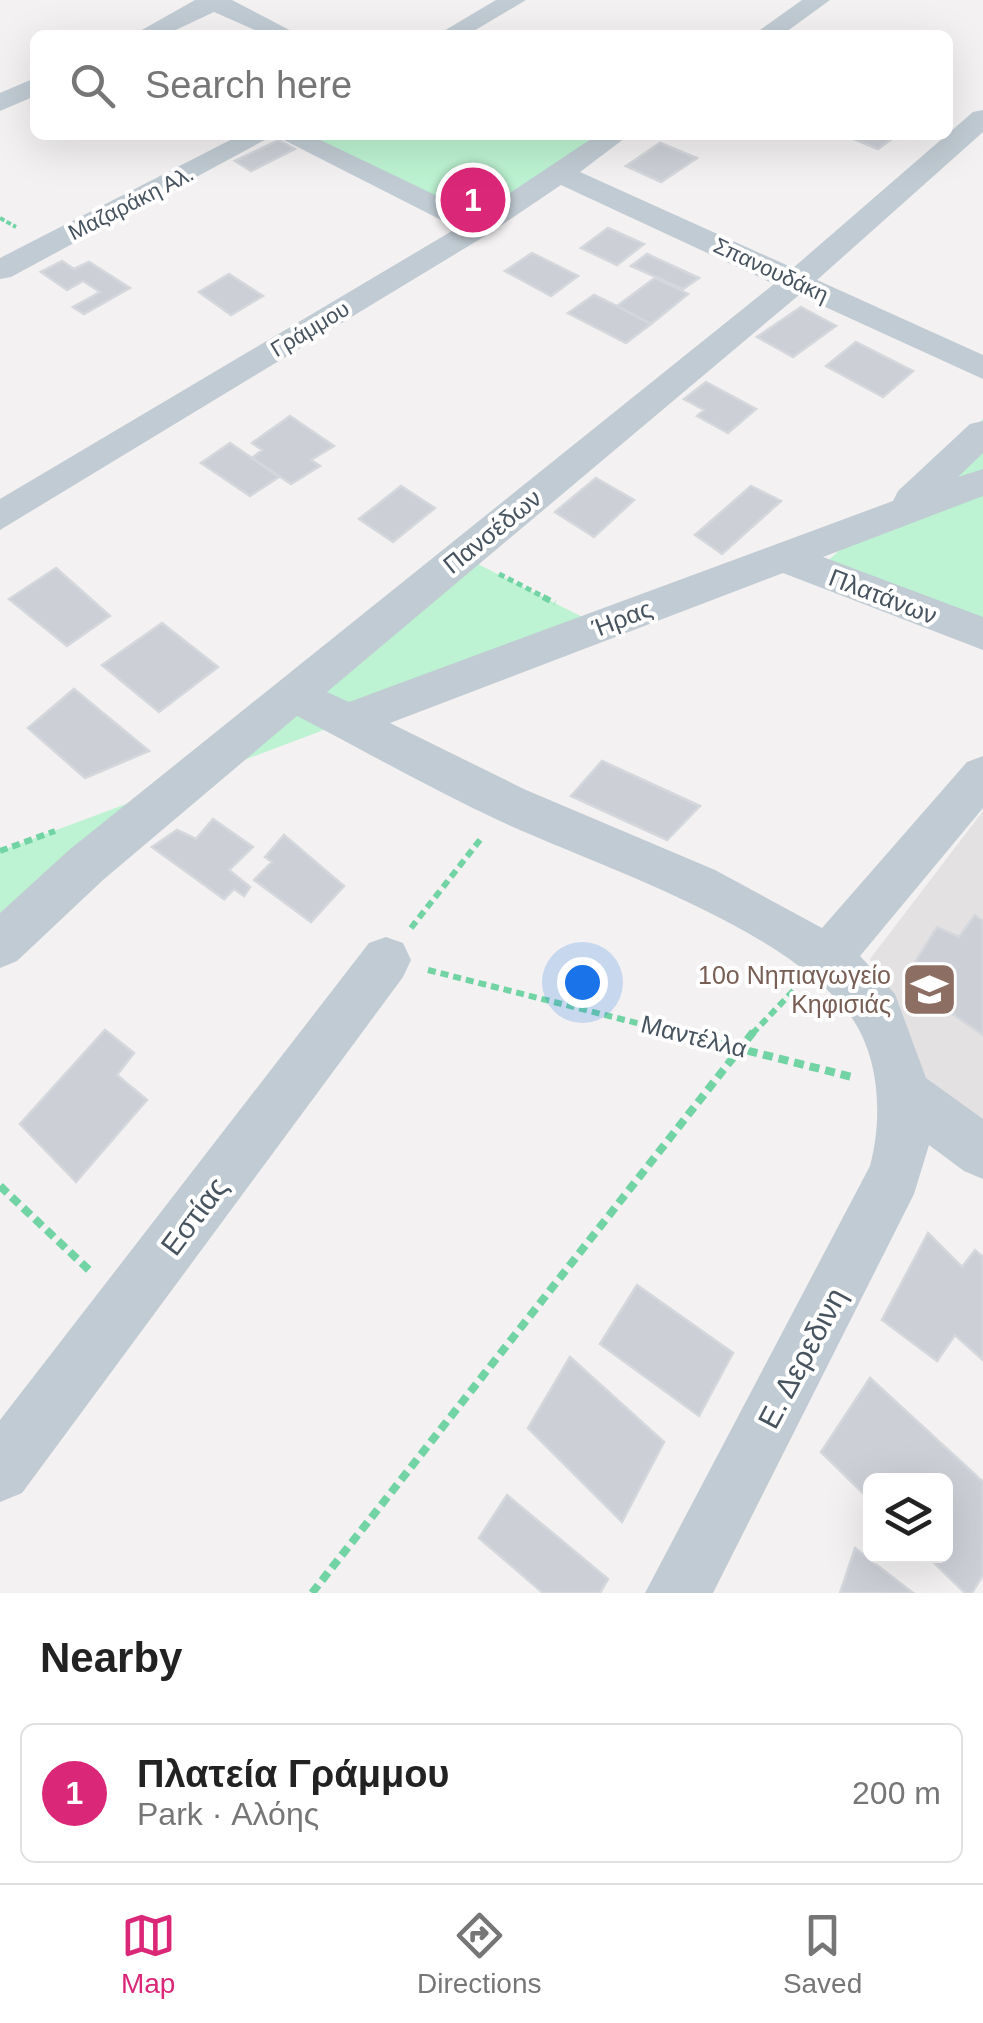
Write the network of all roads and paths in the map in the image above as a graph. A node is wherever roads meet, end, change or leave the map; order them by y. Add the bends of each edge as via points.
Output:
1 (514, 0) edge
2 (818, 0) edge
3 (214, 1) edge
4 (155, 30) edge
5 (276, 30) edge
6 (461, 30) edge
7 (773, 30) edge
8 (30, 88) edge
9 (0, 102) edge
10 (983, 118) edge
11 (251, 140) edge
12 (298, 140) edge
13 (608, 140) edge
14 (558, 173) junction
15 (479, 226) junction
16 (0, 270) edge
17 (797, 281) junction
18 (983, 368) edge
19 (983, 433) edge
20 (983, 482) edge
21 (896, 514) junction
22 (0, 516) edge
23 (462, 556) junction
24 (782, 557) junction
25 (600, 626) junction
26 (983, 634) edge
27 (292, 694) junction
28 (348, 721) junction
29 (983, 775) edge
30 (508, 803) junction
31 (0, 945) edge
32 (825, 958) junction
33 (386, 960) junction
34 (738, 1047) junction
35 (901, 1103) junction
36 (983, 1152) edge
37 (0, 1186) edge
38 (126, 1305) junction
39 (0, 1470) edge
40 (312, 1593) edge
41 (678, 1593) edge

1 - 6 street
2 - 7 street
3 - 4 street
3 - 5 street
8 - 9 street
10 - 17 street, Πανσέδων
11 - 16 street, Μαζαράκη Αλ.
12 - 15 street
13 - 14 street, Γράμμου
14 - 15 street, Γράμμου
14 - 17 street, Σπανουδάκη
15 - 22 street, Γράμμου
17 - 18 street, Σπανουδάκη
17 - 23 street, Πανσέδων
19 - 21 street, Ήρας
20 - 21 street, Ήρας
21 - 24 street, Ήρας
23 - 25 path
23 - 27 street, Πανσέδων
24 - 25 street, Ήρας
24 - 26 street, Πλατάνων
25 - 28 street, Ήρας
27 - 28 street
27 - 31 street, Πανσέδων
28 - 30 street
29 - 32 street
30 - 32 street via 752,914
30 - 33 path
32 - 34 path
32 - 35 street via 877,1012
33 - 34 path, Μαντέλλα
33 - 38 street, Εστίας
34 - 35 path, Μαντέλλα
34 - 40 path
35 - 36 street
35 - 41 street, Ε. Δερεδινη via 900,1160 878,1212
37 - 38 path
38 - 39 street, Εστίας

